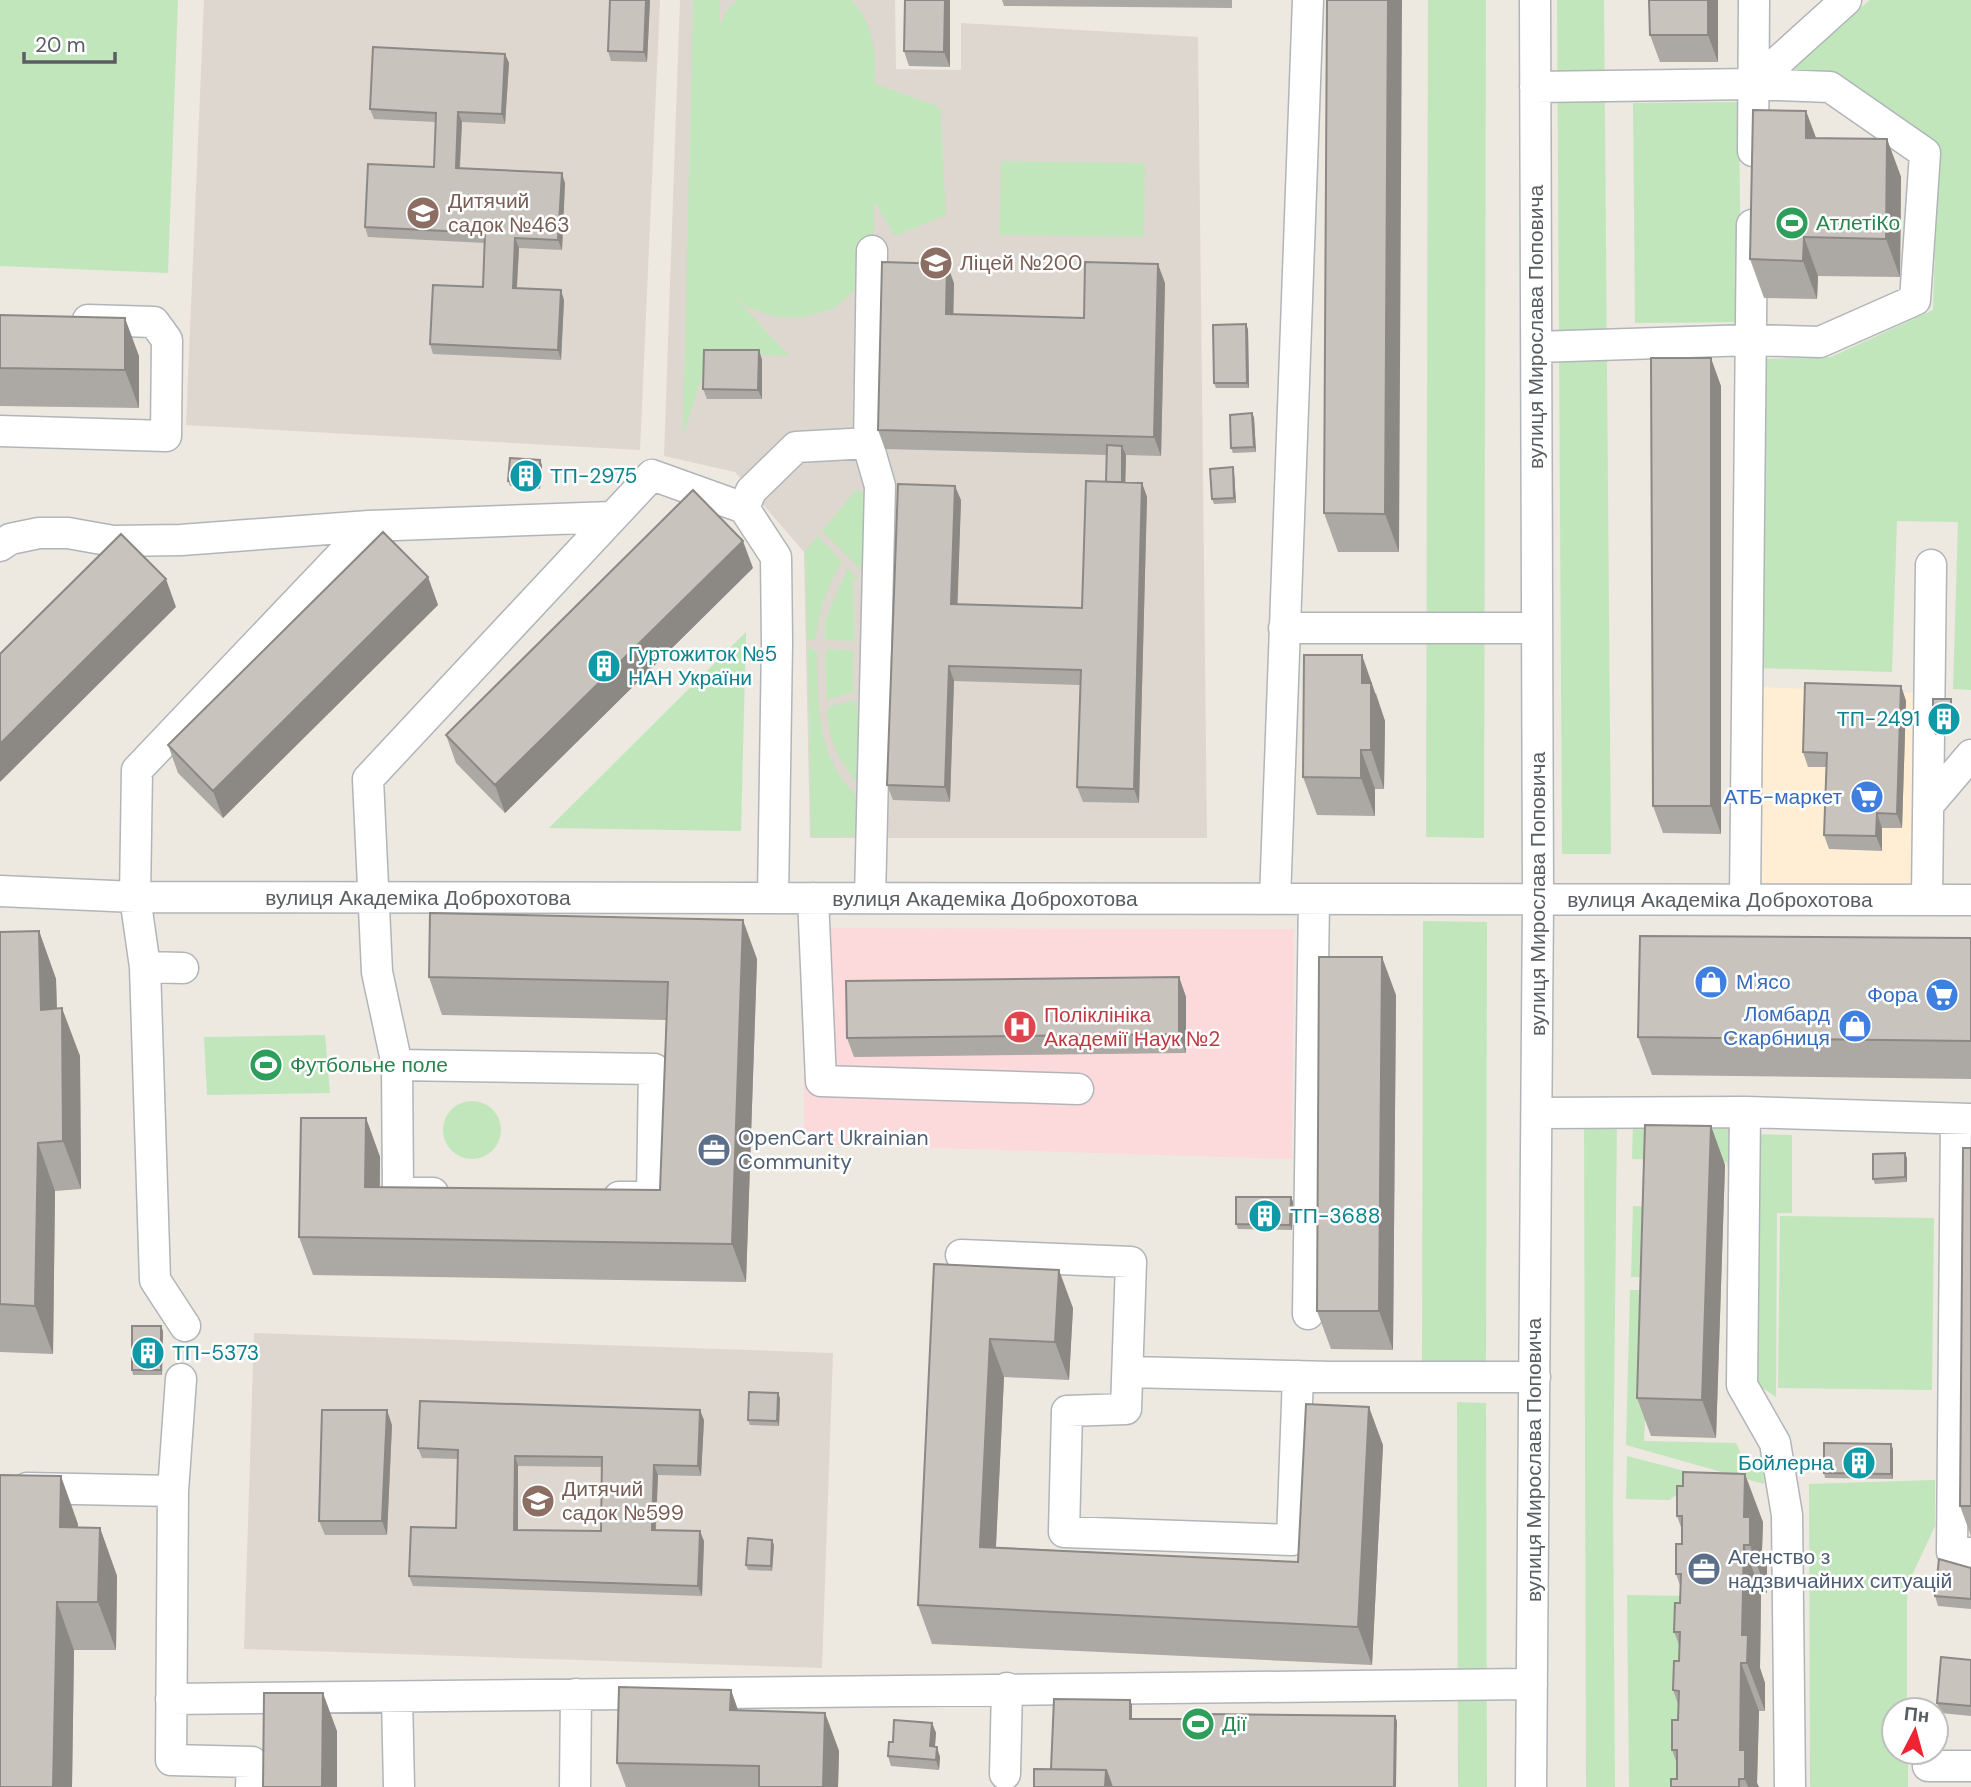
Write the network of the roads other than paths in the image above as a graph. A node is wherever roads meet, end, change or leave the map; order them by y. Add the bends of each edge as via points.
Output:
1 (1308, 0) edge
2 (1535, 0) edge
3 (1754, 0) edge
4 (1846, 0) edge
5 (1753, 84) junction
6 (1535, 87) junction
7 (872, 251) dead end
8 (56, 318) edge
9 (1750, 340) junction
10 (1537, 347) junction
11 (0, 430) edge
12 (869, 443) junction
13 (744, 508) junction
14 (612, 517) junction
15 (369, 526) junction
16 (0, 546) edge
17 (1931, 565) dead end
18 (1284, 628) junction
19 (1537, 628) junction
20 (1971, 755) edge
21 (1930, 803) junction
22 (0, 891) edge
23 (135, 897) junction
24 (374, 898) junction
25 (773, 898) junction
26 (813, 898) junction
27 (870, 898) junction
28 (1275, 899) junction
29 (1314, 899) junction
30 (1538, 900) junction
31 (1745, 900) junction
32 (1927, 900) junction
33 (1971, 900) edge
34 (145, 967) junction
35 (183, 968) dead end
36 (397, 1065) junction
37 (1078, 1088) dead end
38 (1745, 1112) junction
39 (1536, 1113) junction
40 (1963, 1119) edge
41 (465, 1194) edge
42 (585, 1196) edge
43 (961, 1255) dead end
44 (1308, 1314) dead end
45 (186, 1326) dead end
46 (1128, 1372) junction
47 (1298, 1376) junction
48 (1535, 1377) junction
49 (181, 1379) dead end
50 (16, 1488) edge
51 (173, 1491) junction
52 (1971, 1553) edge
53 (1532, 1684) junction
54 (1007, 1688) junction
55 (576, 1694) junction
56 (397, 1697) junction
57 (171, 1699) junction
58 (1950, 1766) edge
59 (1971, 1766) edge
60 (1005, 1774) dead end
61 (251, 1787) edge
62 (399, 1787) edge
63 (575, 1787) edge
64 (1531, 1787) edge
65 (1790, 1787) edge

1 - 18 street
2 - 6 street, вулиця Мирослава Поповича
3 - 5 street
4 - 5 street
5 - 6 street
5 - 9 street
5 - 9 street via 1830,87 1924,153 1915,300 1820,342
6 - 10 street, вулиця Мирослава Поповича
7 - 12 street
8 - 11 street via 153,322 167,340 166,436
9 - 10 street
9 - 31 street
10 - 19 street, вулиця Мирослава Поповича
12 - 13 street via 796,447 751,491
12 - 27 street via 880,486
13 - 14 street via 652,475
13 - 25 street via 776,558
14 - 15 street
14 - 24 street via 368,779
15 - 16 street via 181,540 113,541 39,533
15 - 23 street via 137,770
17 - 21 street
18 - 19 street
18 - 28 street
19 - 30 street, вулиця Мирослава Поповича
20 - 21 street
21 - 32 street
22 - 23 street, вулиця Академіка Доброхотова
23 - 24 street, вулиця Академіка Доброхотова
23 - 34 street
24 - 25 street, вулиця Академіка Доброхотова
24 - 36 street via 374,972
25 - 26 street, вулиця Академіка Доброхотова
26 - 27 street, вулиця Академіка Доброхотова
26 - 37 street via 821,1081
27 - 28 street, вулиця Академіка Доброхотова
28 - 29 street, вулиця Академіка Доброхотова
29 - 30 street, вулиця Академіка Доброхотова
29 - 44 street
30 - 31 street, вулиця Академіка Доброхотова
30 - 39 street, вулиця Мирослава Поповича
31 - 32 street, вулиця Академіка Доброхотова
32 - 33 street, вулиця Академіка Доброхотова
34 - 35 street
34 - 45 street via 155,1280
36 - 41 street via 398,1193
36 - 42 street via 654,1069 652,1197
38 - 39 street
38 - 40 street
38 - 65 street via 1742,1385 1775,1443 1787,1515
39 - 48 street, вулиця Мирослава Поповича
40 - 52 street via 1952,1552
43 - 46 street via 1131,1262
46 - 47 street
46 - 47 street via 1126,1409 1066,1411 1064,1532 1292,1540
47 - 48 street
48 - 53 street, вулиця Мирослава Поповича
49 - 51 street
50 - 51 street
51 - 57 street
53 - 54 street
53 - 64 street, вулиця Мирослава Поповича
54 - 55 street
54 - 60 street
55 - 56 street
55 - 63 street
56 - 57 street
56 - 62 street
57 - 61 street via 170,1760 252,1762
58 - 59 street

